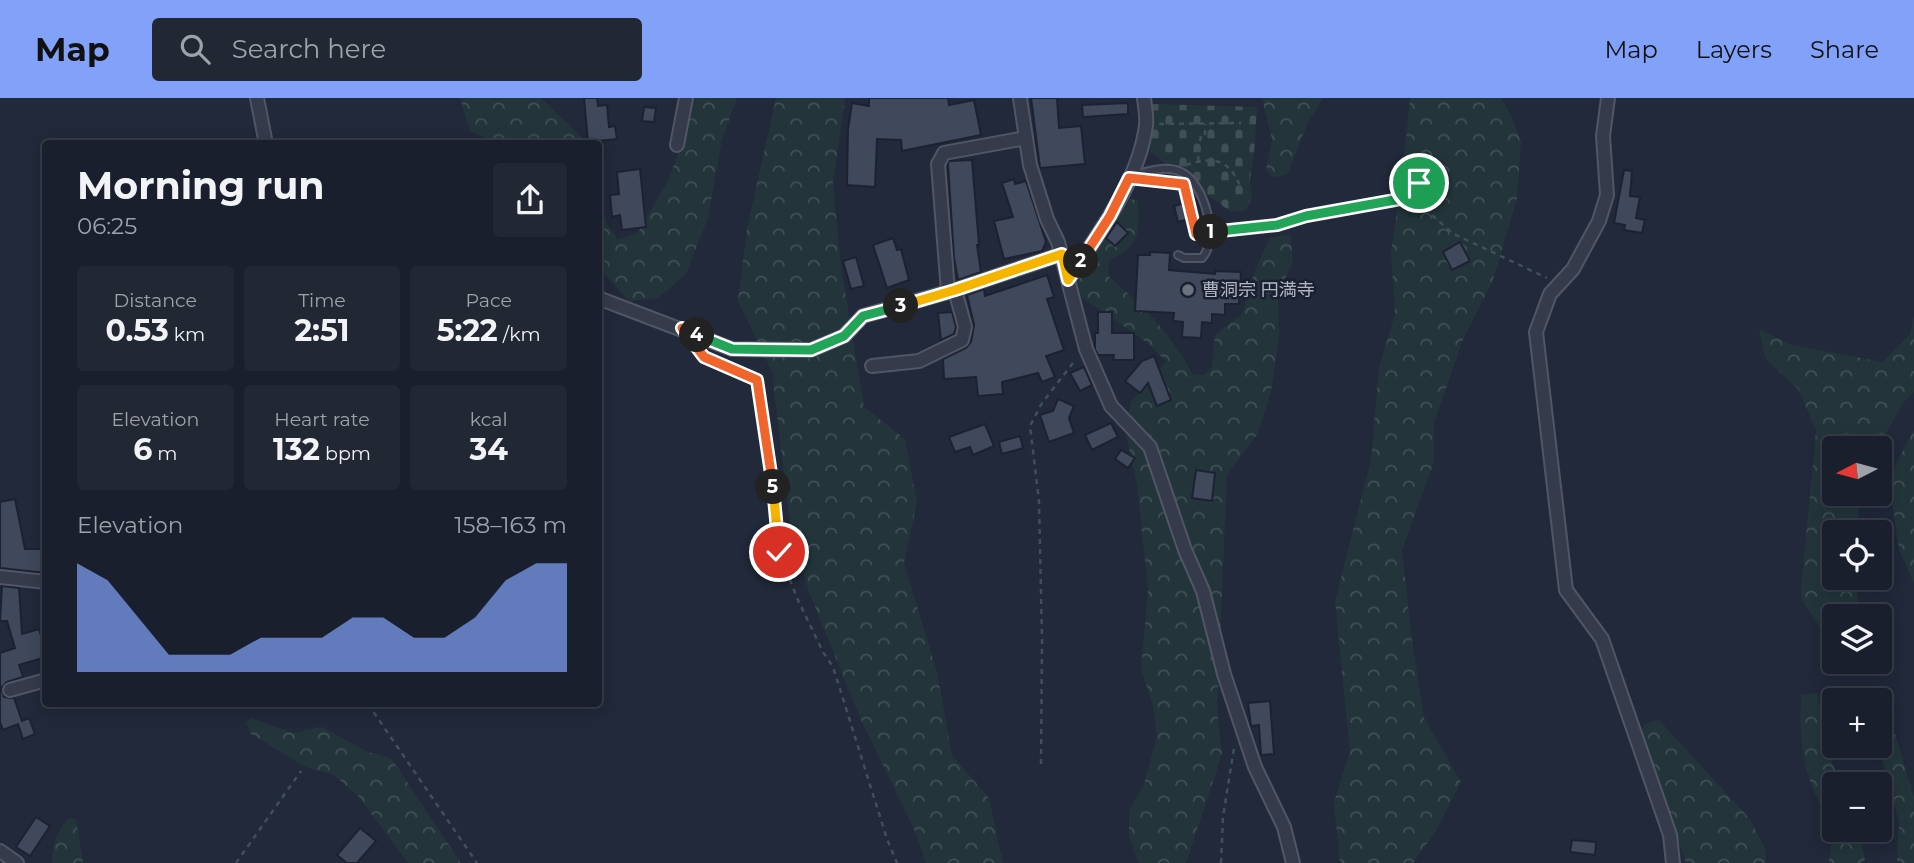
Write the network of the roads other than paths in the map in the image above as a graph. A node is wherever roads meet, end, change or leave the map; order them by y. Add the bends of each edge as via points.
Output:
1 (257, 98) edge
2 (686, 98) edge
3 (1020, 98) edge
4 (1144, 98) edge
5 (1608, 98) edge
6 (1026, 138) junction
7 (265, 140) edge
8 (677, 145) dead end
9 (1129, 178) junction
10 (1062, 254) junction
11 (1178, 255) dead end
12 (1068, 280) junction
13 (951, 291) junction
14 (602, 300) edge
15 (873, 366) dead end
16 (0, 577) edge
17 (42, 582) edge
18 (42, 681) edge
19 (10, 690) dead end
20 (0, 851) edge
21 (17, 863) edge
22 (1293, 863) edge
23 (1673, 863) edge

1 - 7 street
2 - 8 street
3 - 6 street
4 - 9 street via 1146,124
5 - 23 street via 1603,136 1607,195 1599,221 1573,269 1550,294 1536,332 1566,590 1602,639 1670,835
6 - 10 street via 1030,165
6 - 13 street via 944,153 938,164
9 - 11 lane via 1167,168 1188,176 1201,195 1210,233 1208,252 1202,258
9 - 12 street
10 - 12 street
10 - 13 street
12 - 22 street via 1086,349 1111,406 1150,447 1203,591 1255,767 1284,827
13 - 14 street via 863,316 844,336 828,344 790,351 732,349
13 - 15 street via 965,327 962,340 919,362
16 - 17 street
18 - 19 street
20 - 21 street

